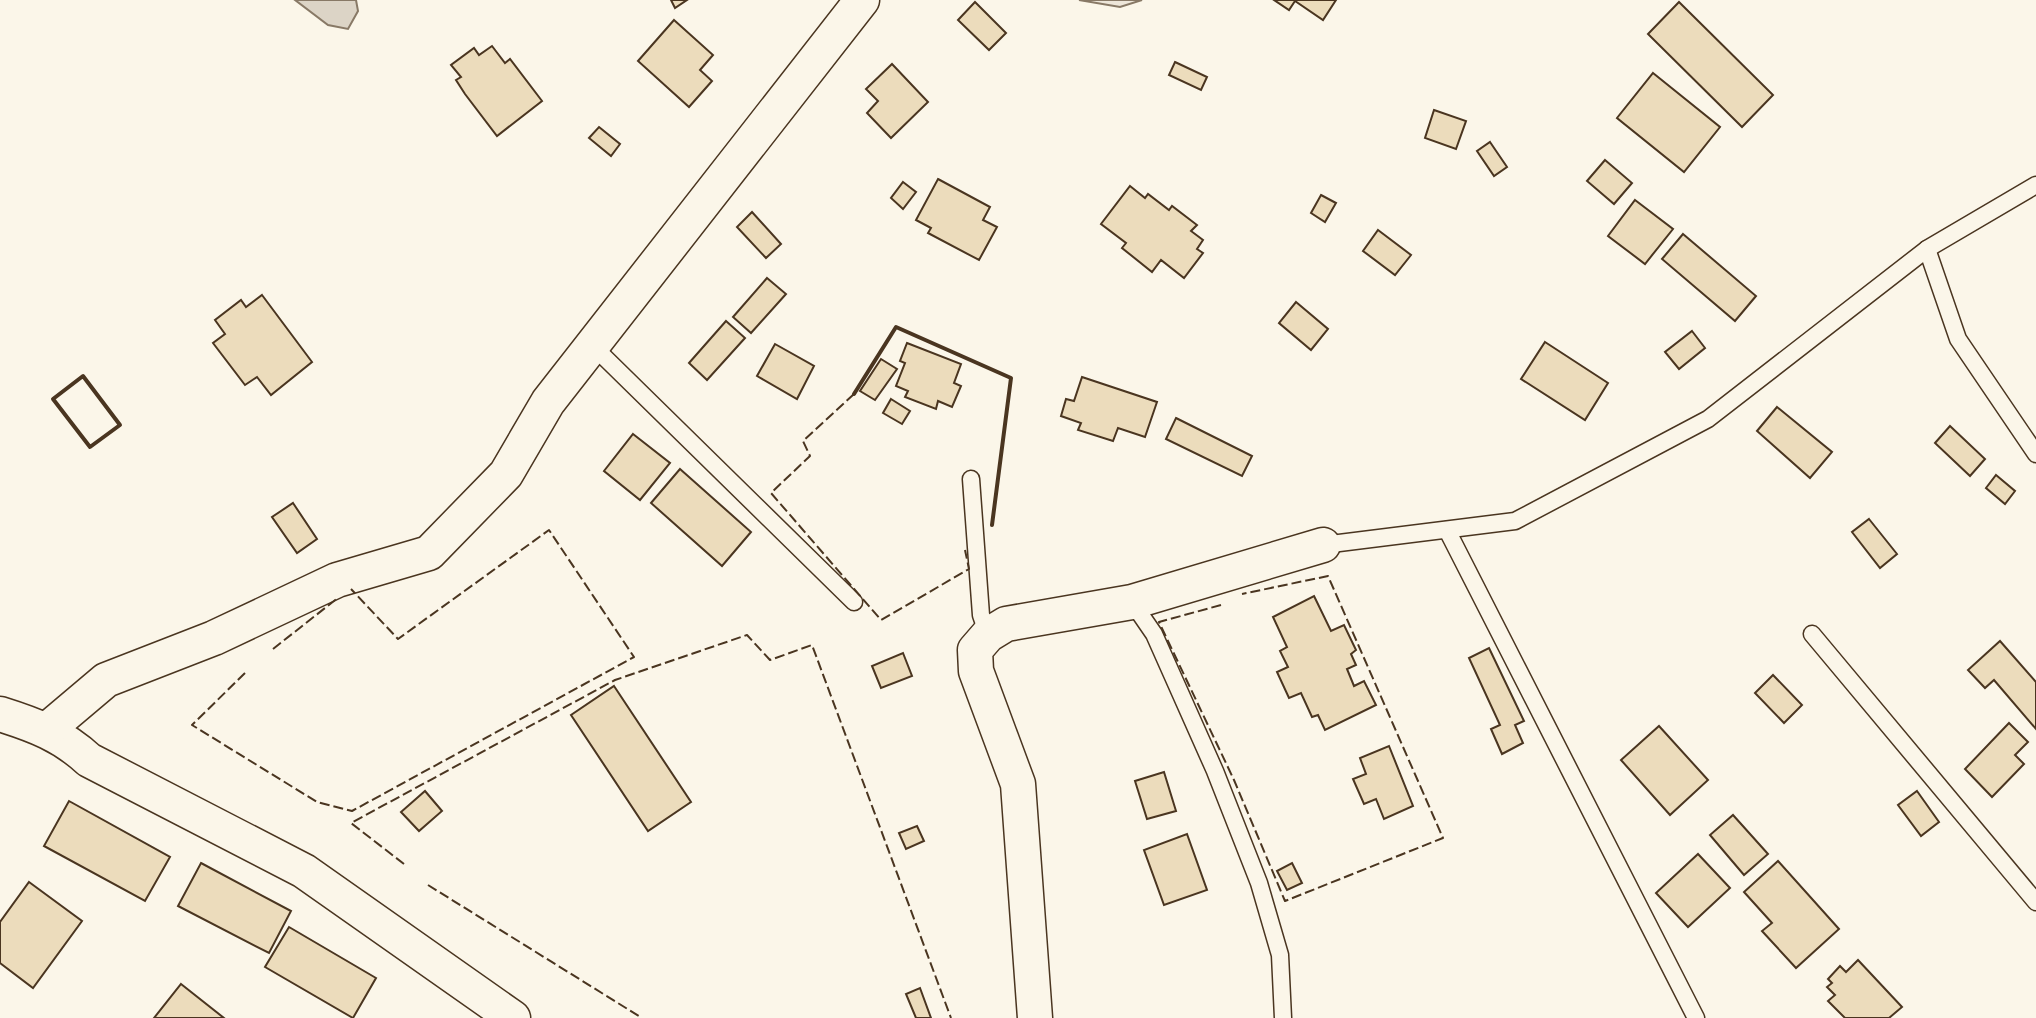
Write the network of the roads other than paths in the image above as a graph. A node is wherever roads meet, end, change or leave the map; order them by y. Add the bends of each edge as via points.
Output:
1 (862, 0) edge
2 (2036, 185) edge
3 (1927, 249) junction
4 (593, 346) junction
5 (2036, 454) edge
6 (971, 479) dead end
7 (1447, 530) junction
8 (1323, 545) joint
9 (854, 602) dead end
10 (1132, 602) junction
11 (1812, 634) dead end
12 (988, 635) junction
13 (0, 714) edge
14 (48, 729) junction
15 (2036, 902) edge
16 (513, 1018) edge
17 (1035, 1018) edge
18 (1283, 1018) edge
19 (1696, 1018) edge

1 - 4 street
2 - 3 lane
3 - 5 lane via 1958,339
3 - 7 lane via 1708,419 1515,521
4 - 9 lane
4 - 14 street via 548,402 506,474 429,553 337,580 214,638 106,680
6 - 12 lane via 981,615
7 - 8 lane
7 - 19 lane
8 - 10 street
10 - 12 street via 1006,624
10 - 18 lane via 1166,661 1259,883 1280,955
11 - 15 lane
12 - 17 street via 975,650 976,671 1018,784
13 - 14 street
14 - 16 street via 89,760 304,871

